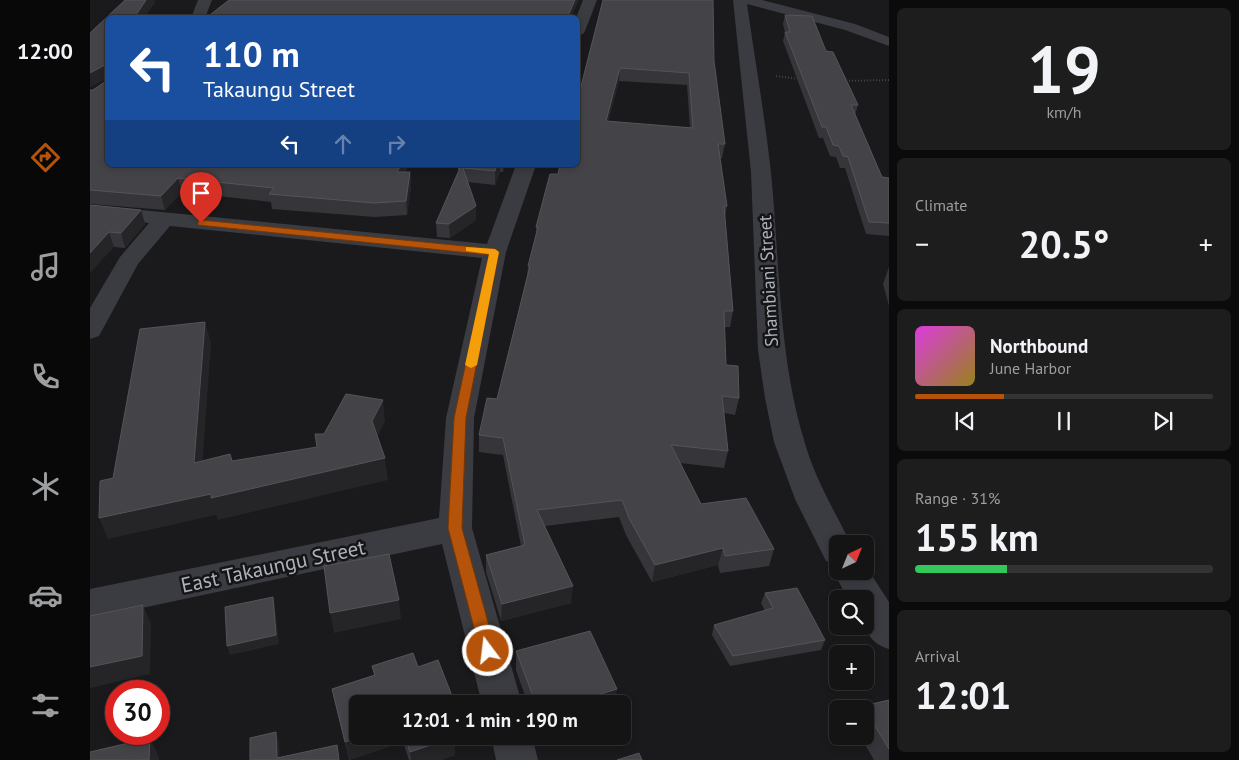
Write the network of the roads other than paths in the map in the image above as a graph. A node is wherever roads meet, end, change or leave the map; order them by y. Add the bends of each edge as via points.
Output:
1 (205, 0) edge
2 (590, 0) edge
3 (740, 0) edge
4 (747, 0) edge
5 (199, 15) edge
6 (580, 26) edge
7 (850, 27) junction
8 (889, 30) edge
9 (889, 42) edge
10 (525, 167) edge
11 (90, 211) edge
12 (164, 219) junction
13 (495, 252) junction
14 (90, 331) edge
15 (455, 528) junction
16 (830, 535) edge
17 (856, 580) edge
18 (90, 604) edge
19 (889, 633) edge
20 (500, 695) edge
21 (513, 745) edge
22 (517, 760) edge

1 - 5 street
2 - 6 street
3 - 16 street, Shambiani Street via 761,172 771,350 779,398 789,442 811,499
4 - 7 street
7 - 8 street
7 - 9 street
10 - 13 street
11 - 12 street
12 - 13 street
12 - 14 street via 128,262
13 - 15 street via 460,418
15 - 18 street, East Takaungu Street
15 - 20 street
17 - 19 street
21 - 22 street

